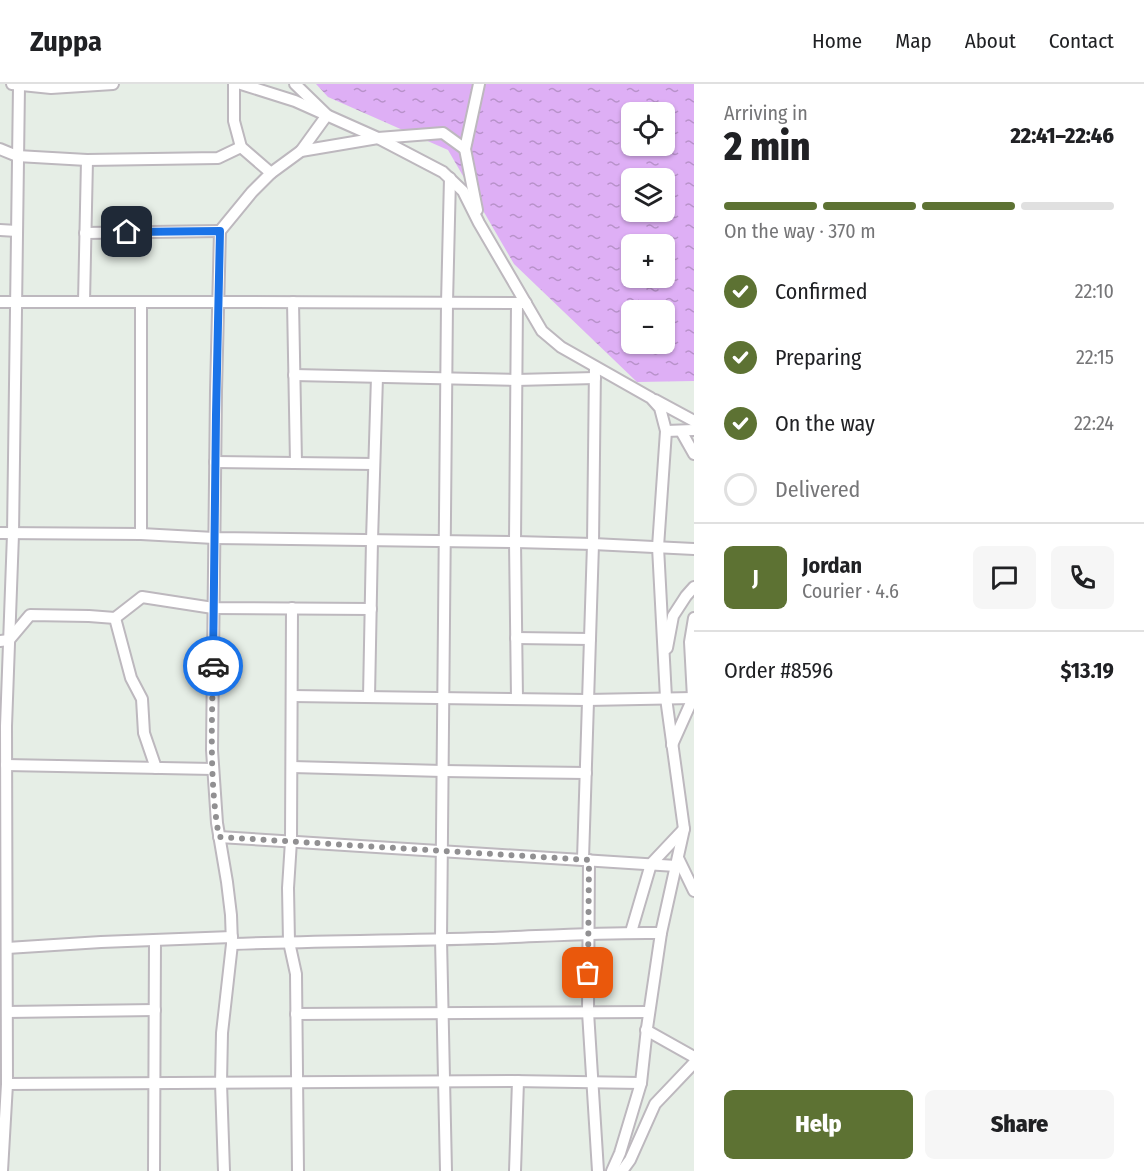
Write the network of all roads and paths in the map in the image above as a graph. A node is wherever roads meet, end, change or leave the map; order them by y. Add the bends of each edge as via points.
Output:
1 (113, 84) edge
2 (234, 84) edge
3 (241, 84) edge
4 (295, 84) edge
5 (479, 84) edge
6 (15, 85) edge
7 (327, 115) junction
8 (378, 138) junction
9 (240, 147) junction
10 (0, 149) edge
11 (465, 149) junction
12 (302, 151) junction
13 (17, 156) junction
14 (87, 160) junction
15 (272, 173) junction
16 (450, 178) junction
17 (479, 223) junction
18 (0, 230) edge
19 (16, 231) junction
20 (220, 231) junction
21 (86, 233) junction
22 (0, 302) edge
23 (16, 302) junction
24 (84, 302) junction
25 (141, 302) junction
26 (218, 302) junction
27 (293, 302) junction
28 (447, 303) junction
29 (522, 303) junction
30 (595, 373) junction
31 (294, 375) junction
32 (377, 377) junction
33 (447, 379) junction
34 (516, 380) junction
35 (651, 398) junction
36 (694, 421) edge
37 (694, 430) edge
38 (666, 431) junction
39 (681, 431) junction
40 (694, 454) edge
41 (215, 462) junction
42 (296, 463) junction
43 (374, 464) junction
44 (0, 533) edge
45 (13, 534) junction
46 (141, 534) junction
47 (214, 538) junction
48 (372, 540) junction
49 (445, 541) junction
50 (515, 542) junction
51 (593, 544) junction
52 (658, 547) junction
53 (694, 549) edge
54 (694, 587) edge
55 (213, 608) junction
56 (292, 608) junction
57 (371, 609) junction
58 (115, 618) junction
59 (694, 618) edge
60 (516, 638) junction
61 (590, 639) junction
62 (4, 641) edge
63 (664, 663) junction
64 (3, 695) edge
65 (292, 696) junction
66 (369, 697) junction
67 (444, 698) junction
68 (666, 698) junction
69 (693, 698) edge
70 (517, 699) junction
71 (587, 700) junction
72 (672, 745) junction
73 (6, 765) junction
74 (292, 767) junction
75 (156, 768) junction
76 (213, 768) junction
77 (443, 771) junction
78 (586, 773) junction
79 (684, 829) junction
80 (219, 837) junction
81 (291, 841) junction
82 (442, 851) junction
83 (586, 860) junction
84 (677, 862) junction
85 (651, 864) junction
86 (694, 891) edge
87 (631, 932) junction
88 (661, 933) junction
89 (588, 934) junction
90 (441, 939) junction
91 (155, 940) junction
92 (232, 941) junction
93 (289, 942) junction
94 (7, 948) junction
95 (155, 1010) junction
96 (7, 1012) junction
97 (588, 1012) junction
98 (649, 1012) junction
99 (443, 1013) junction
100 (296, 1014) junction
101 (646, 1030) junction
102 (694, 1057) edge
103 (694, 1063) edge
104 (518, 1081) junction
105 (444, 1082) junction
106 (591, 1082) junction
107 (154, 1083) junction
108 (221, 1083) junction
109 (297, 1083) junction
110 (641, 1083) junction
111 (7, 1084) junction
112 (2, 1171) edge
113 (154, 1171) edge
114 (224, 1171) edge
115 (298, 1171) edge
116 (446, 1171) edge
117 (515, 1171) edge
118 (598, 1171) edge
119 (612, 1171) edge
120 (622, 1171) edge

1 - 6 street via 51,88
2 - 9 street via 234,121
3 - 7 street
4 - 7 street
5 - 11 street
6 - 13 street
7 - 8 street
7 - 12 street
8 - 11 street via 443,132
8 - 12 street
8 - 16 street
9 - 14 street via 218,158
9 - 15 street
10 - 13 street
11 - 17 street
12 - 15 street
13 - 14 street
13 - 19 street
14 - 21 street
15 - 20 street
16 - 17 street via 463,191
16 - 28 street
17 - 29 street
18 - 19 street
19 - 23 street
20 - 21 street
20 - 26 street
21 - 24 street
22 - 23 street
23 - 24 street
23 - 45 street
24 - 25 street
25 - 26 street
25 - 46 street
26 - 27 street
26 - 41 street
27 - 28 street
27 - 31 street
28 - 29 street
28 - 33 street
29 - 30 street via 542,331
29 - 34 street
30 - 34 street
30 - 35 street
30 - 51 street
31 - 32 street
31 - 42 street
32 - 33 street
32 - 43 street
33 - 34 street
33 - 49 street
34 - 50 street
35 - 36 street
35 - 38 street via 660,408
37 - 39 street
38 - 39 street
38 - 52 street
39 - 40 street
41 - 42 street
41 - 47 street
42 - 43 street
43 - 48 street
44 - 45 street
45 - 46 street
45 - 62 street
46 - 47 street
47 - 48 street
47 - 55 street
48 - 49 street
48 - 57 street
49 - 50 street
49 - 67 street
50 - 51 street
50 - 60 street
51 - 52 street
51 - 61 street
52 - 53 street
52 - 63 street
54 - 63 street via 673,616
55 - 56 street
55 - 58 street via 142,597
55 - 76 street
56 - 57 street
56 - 65 street
57 - 66 street
58 - 62 street via 30,615
58 - 75 street via 142,699 144,733
59 - 69 street via 690,642
60 - 61 street
60 - 70 street
61 - 71 street
62 - 64 street
63 - 68 street
64 - 73 street
65 - 66 street
65 - 74 street
66 - 67 street
67 - 70 street
67 - 77 street
68 - 69 street
68 - 71 street
68 - 72 street
69 - 72 street
70 - 71 street
71 - 78 street
72 - 79 street
73 - 75 street
73 - 94 street
74 - 77 street
74 - 81 street
75 - 76 street
76 - 80 street
77 - 78 street
77 - 82 street
78 - 83 street
79 - 84 street
79 - 85 street
80 - 81 street
80 - 92 street
81 - 82 street
81 - 93 street
82 - 83 street
82 - 90 street
83 - 85 street
83 - 89 street
84 - 85 street
84 - 86 street
84 - 88 street
85 - 87 street
87 - 88 street
87 - 89 street
88 - 98 street
89 - 90 street
89 - 97 street
90 - 93 street
90 - 99 street
91 - 92 street
91 - 94 street
91 - 95 street
92 - 93 street
92 - 108 street
93 - 100 street via 296,974
94 - 96 street
95 - 96 street
95 - 107 street
96 - 111 street
97 - 98 street
97 - 99 street
97 - 106 street
98 - 101 street
99 - 100 street
99 - 105 street
100 - 109 street
101 - 102 street
101 - 110 street
103 - 120 street via 655,1104
104 - 105 street
104 - 106 street
104 - 117 street
105 - 109 street
105 - 116 street
106 - 110 street
106 - 118 street
107 - 108 street
107 - 111 street
107 - 113 street
108 - 109 street
108 - 114 street
109 - 115 street
110 - 119 street
111 - 112 street

